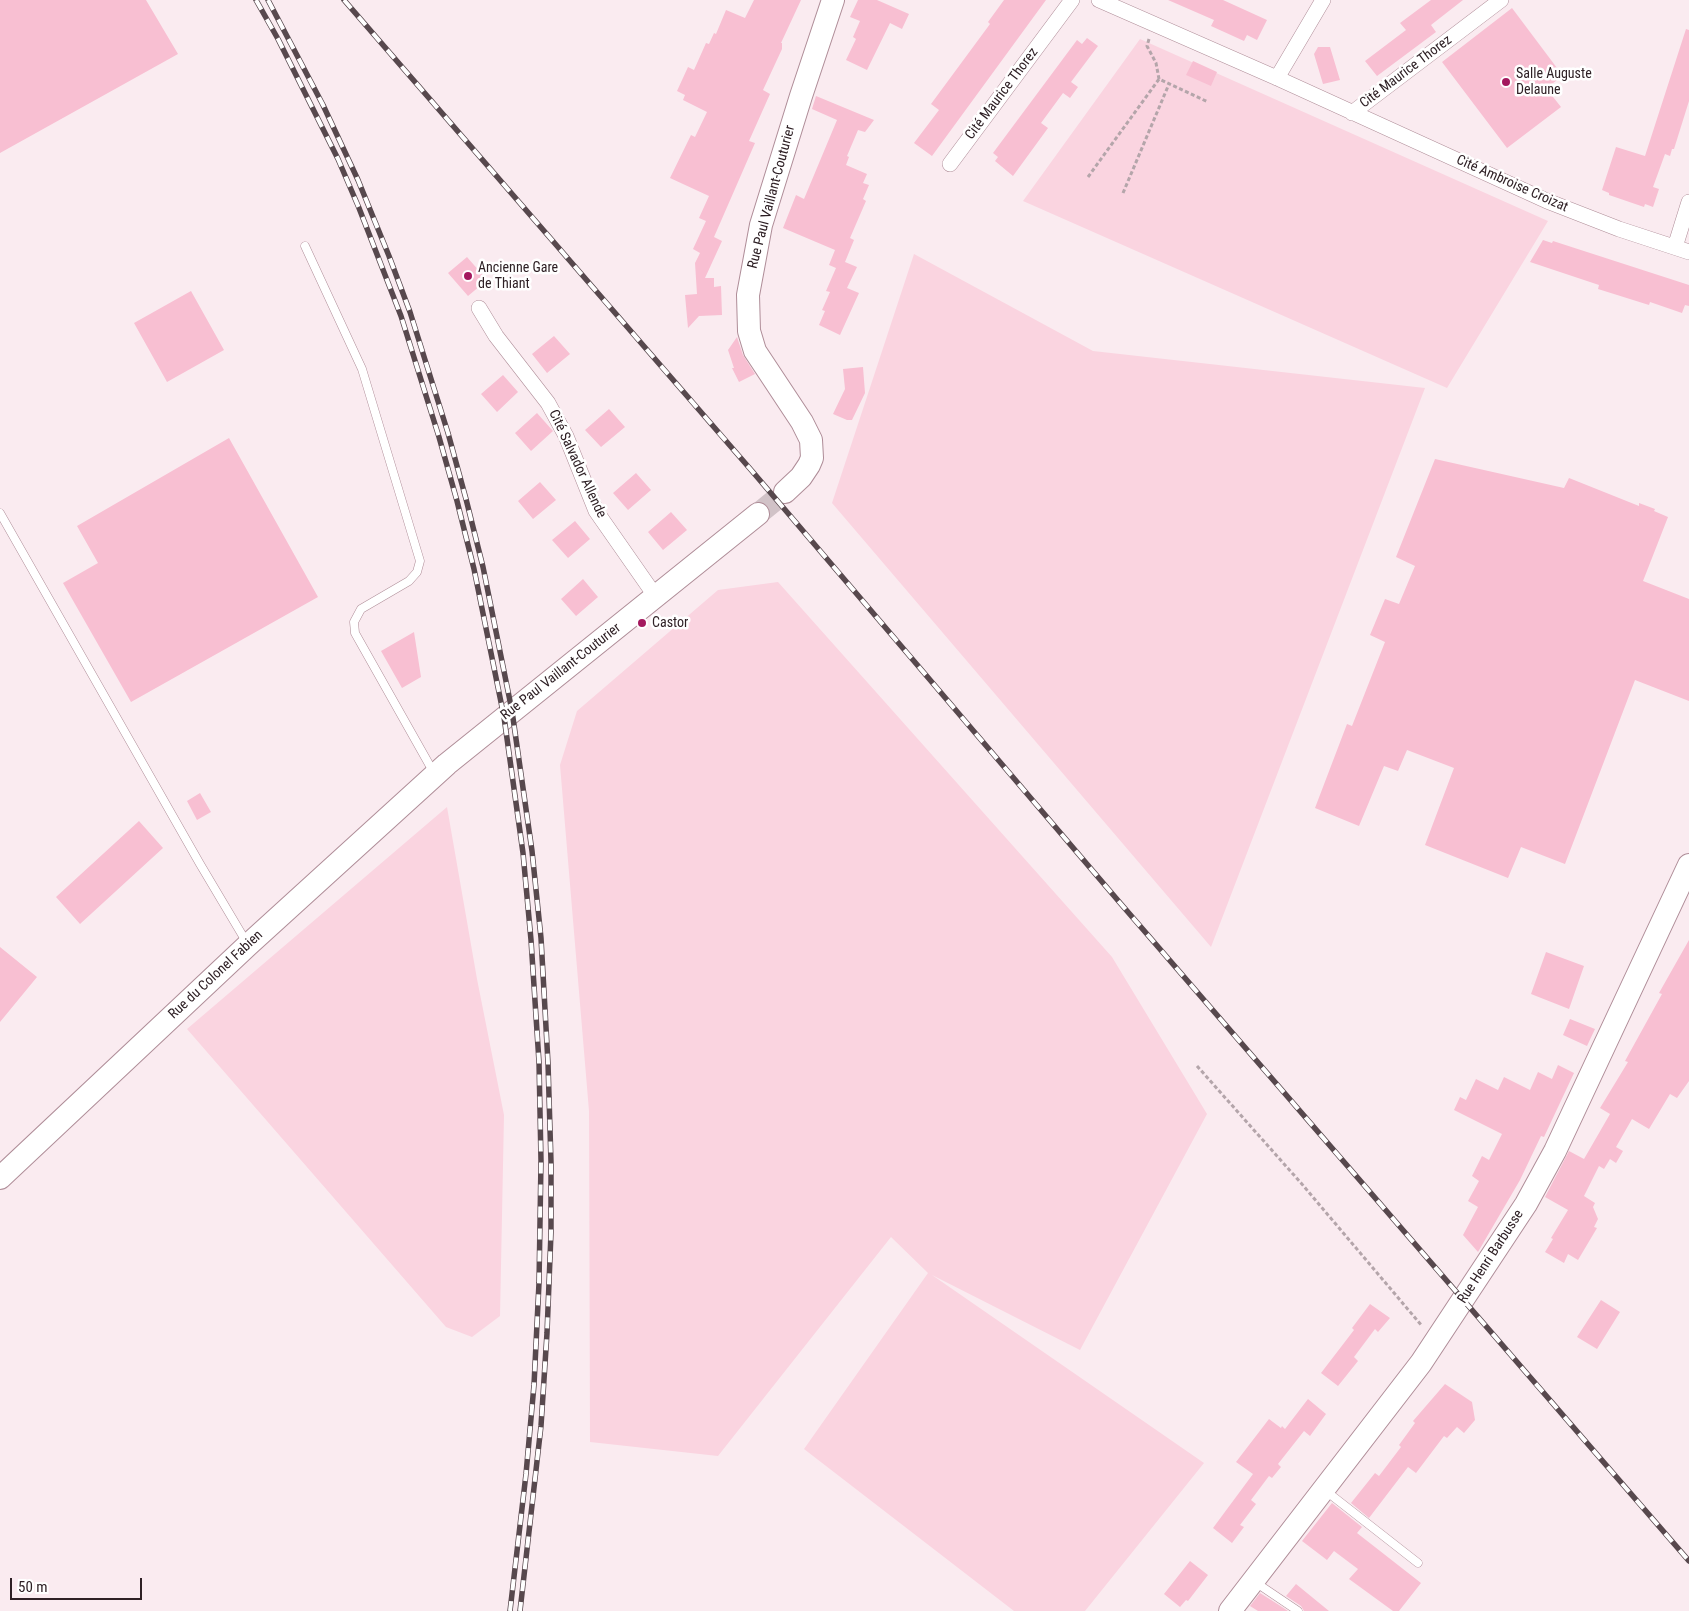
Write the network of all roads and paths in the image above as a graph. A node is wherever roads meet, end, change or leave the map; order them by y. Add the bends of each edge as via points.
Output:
1 (833, 0) edge
2 (1072, 0) edge
3 (1099, 0) edge
4 (1323, 0) edge
5 (1500, 0) edge
6 (1154, 24) junction
7 (1277, 78) junction
8 (1159, 79) junction
9 (1169, 84) junction
10 (1208, 102) dead end
11 (1352, 113) junction
12 (950, 164) dead end
13 (1088, 177) dead end
14 (1123, 193) dead end
15 (1689, 202) edge
16 (306, 246) dead end
17 (1682, 250) edge
18 (479, 308) dead end
19 (785, 492) tunnel mouth
20 (0, 513) edge
21 (758, 514) tunnel mouth
22 (656, 597) junction
23 (436, 775) junction
24 (1689, 865) edge
25 (248, 945) junction
26 (1197, 1066) dead end
27 (0, 1178) edge
28 (1436, 1342) junction
29 (1324, 1490) junction
30 (1418, 1563) dead end
31 (1254, 1581) junction
32 (1230, 1611) edge
33 (1298, 1611) edge

1 - 19 street, Rue Paul Vaillant-Couturier via 761,225 748,295 749,331 755,351 811,440 809,465
2 - 12 street, Cité Maurice Thorez
3 - 6 street, Cité Maurice Thorez
4 - 7 street
5 - 11 street, Cité Maurice Thorez
6 - 7 street, Cité Maurice Thorez
6 - 8 path via 1147,46 1156,63
7 - 11 street, Cité Maurice Thorez
8 - 9 path
8 - 13 path
9 - 10 path
9 - 14 path
11 - 17 street, Cité Ambroise Croizat via 1562,207
15 - 17 street, Cité Ambroise Croizat
16 - 23 lane via 362,368 420,561 417,572 409,581 360,609 354,622 355,633
18 - 22 street, Cité Salvador Allende via 496,336 548,404 566,436 596,511
20 - 25 lane
21 - 22 street, Rue Paul Vaillant-Couturier
22 - 23 street, Rue Paul Vaillant-Couturier
23 - 25 street, Rue du Colonel Fabien
24 - 28 street, Rue Henri Barbusse via 1541,1176
25 - 27 street, Rue du Colonel Fabien
26 - 28 path
28 - 29 street, Rue Henri Barbusse
29 - 30 lane
29 - 31 street, Rue Henri Barbusse
31 - 32 street, Rue Henri Barbusse
31 - 33 lane

